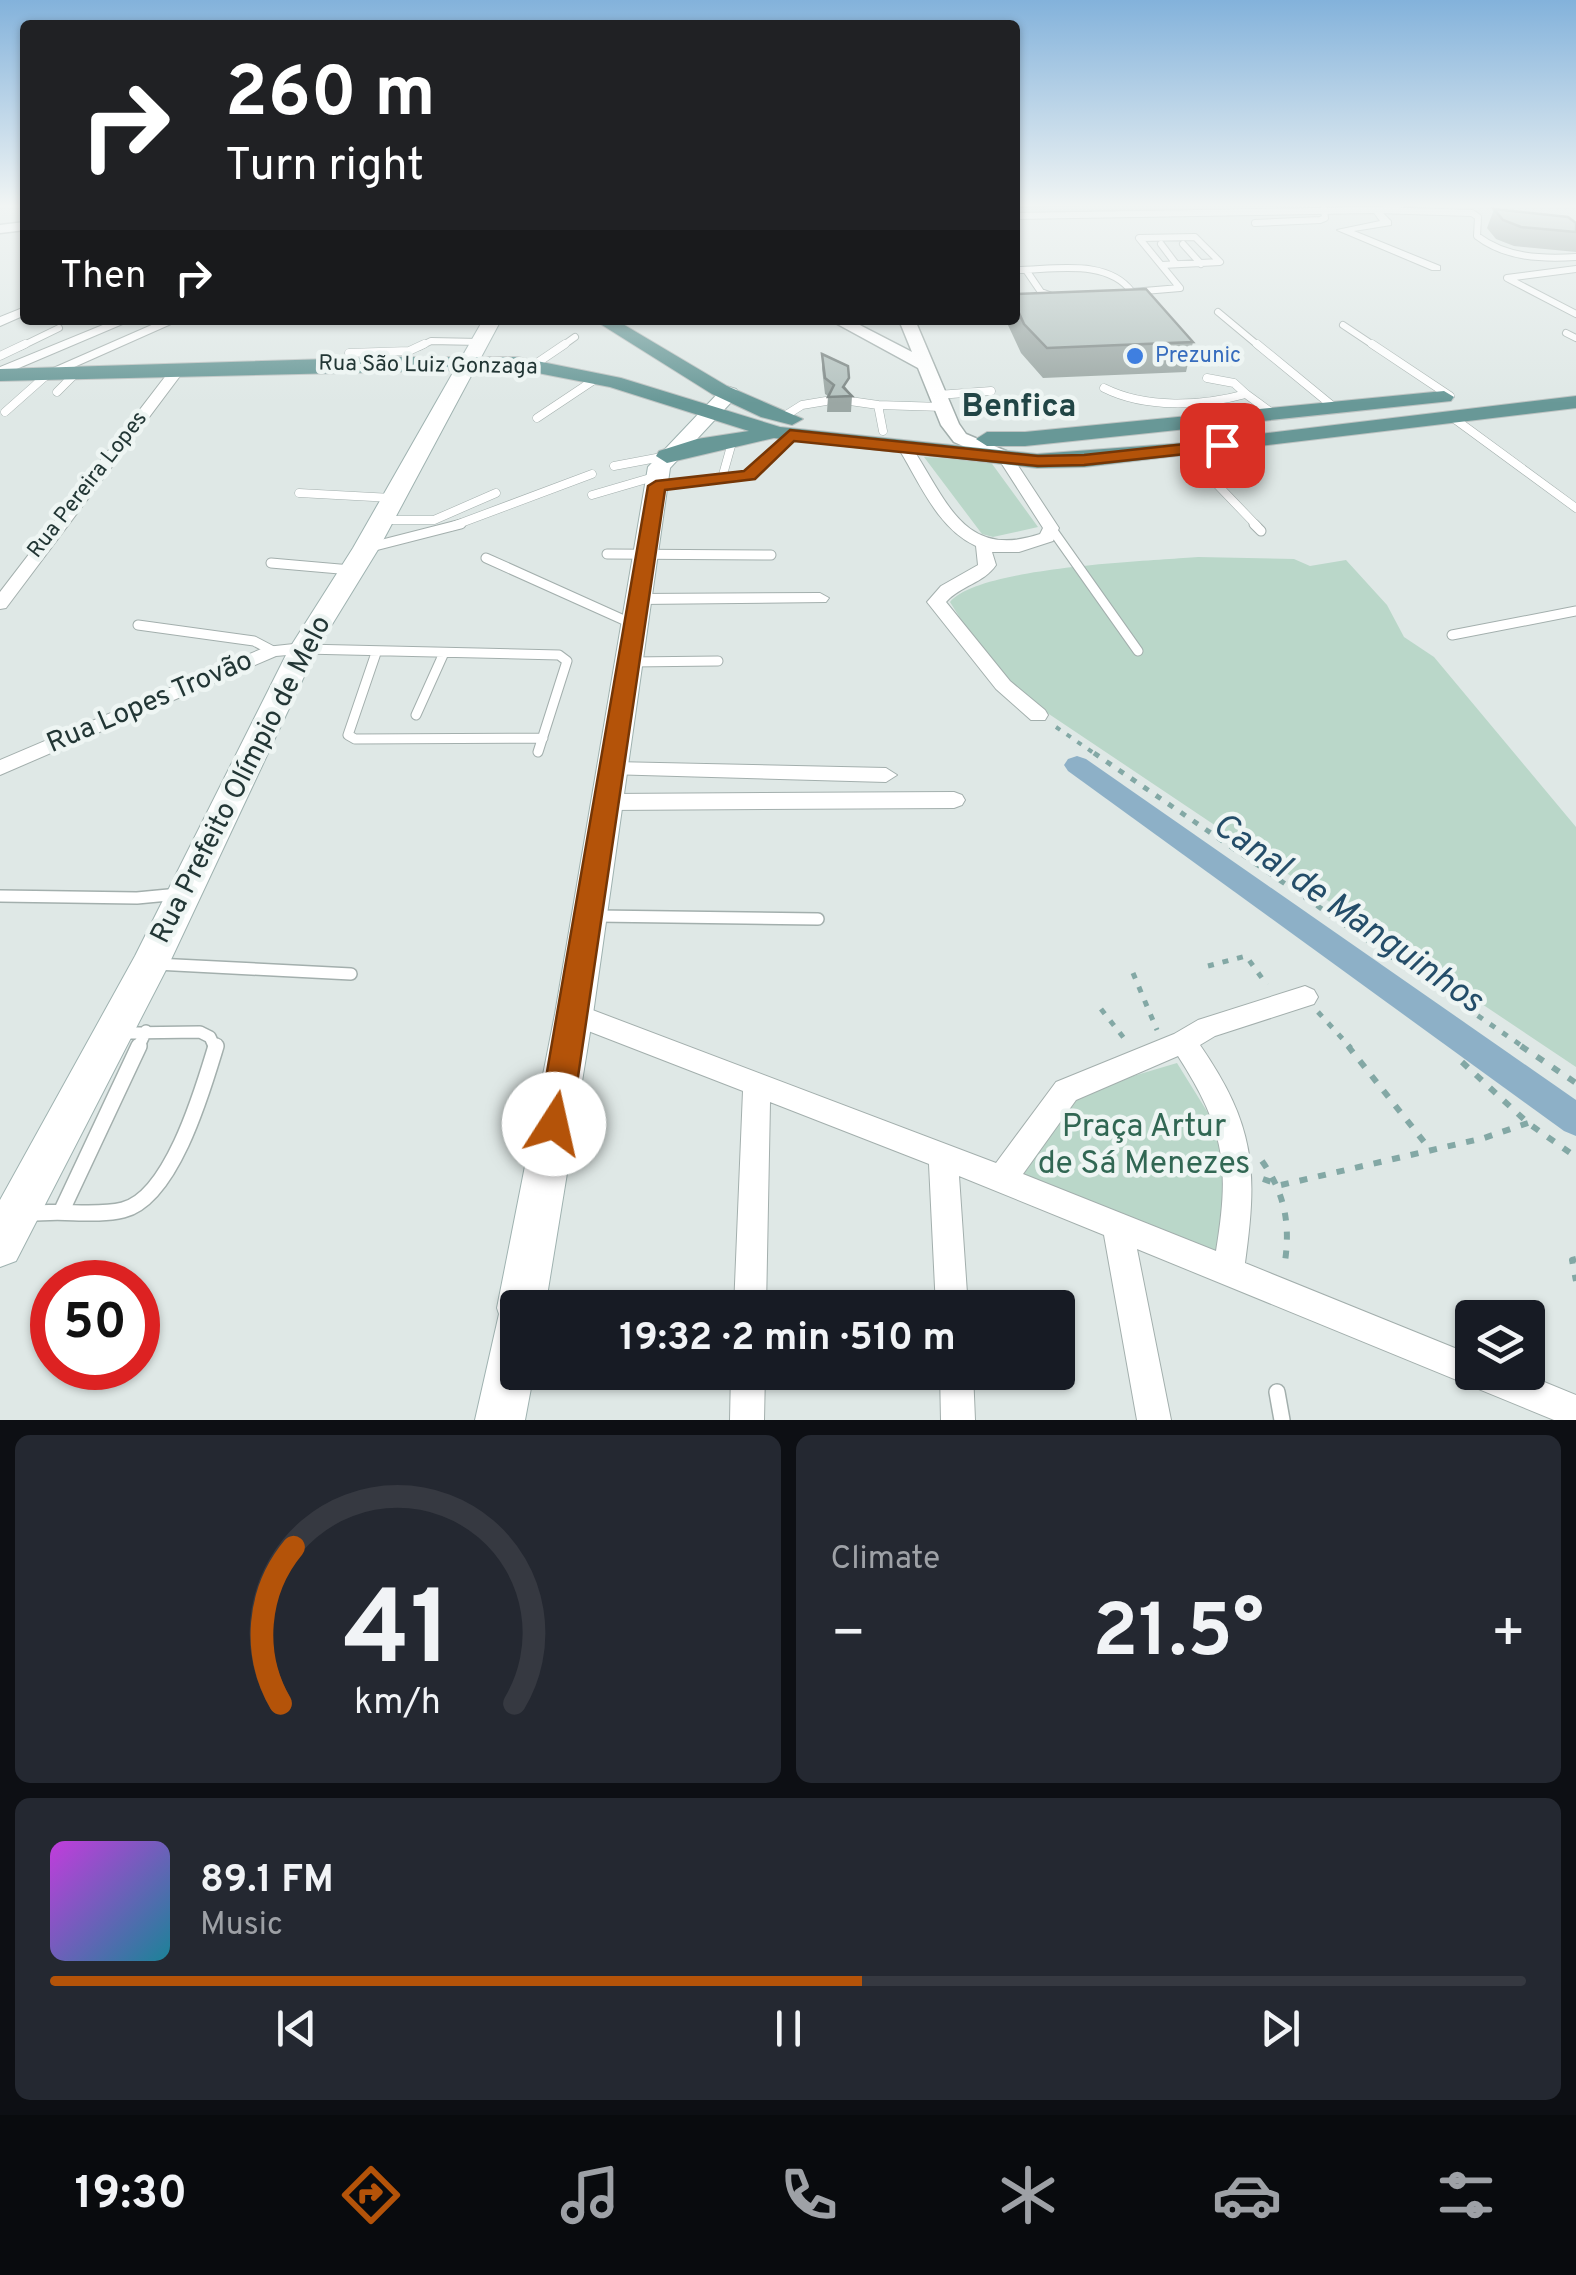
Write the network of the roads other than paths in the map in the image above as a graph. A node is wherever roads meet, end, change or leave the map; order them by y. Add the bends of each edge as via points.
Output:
1 (1026, 270) edge
2 (1105, 270) edge
3 (1166, 270) edge
4 (1566, 270) edge
5 (1132, 292) junction
6 (1115, 293) edge
7 (1047, 296) junction
8 (1064, 296) edge
9 (1031, 297) edge
10 (1576, 301) edge
11 (1554, 304) junction
12 (1218, 312) dead end
13 (1576, 314) edge
14 (114, 325) edge
15 (164, 325) edge
16 (489, 325) edge
17 (611, 325) edge
18 (848, 325) edge
19 (909, 325) edge
20 (1343, 325) dead end
21 (59, 328) dead end
22 (1566, 333) dead end
23 (576, 337) dead end
24 (1576, 338) edge
25 (473, 352) junction
26 (349, 353) dead end
27 (2, 354) edge
28 (408, 357) junction
29 (534, 365) junction
30 (927, 366) junction
31 (178, 368) junction
32 (0, 374) edge
33 (597, 378) junction
34 (1207, 378) dead end
35 (53, 382) junction
36 (1576, 383) edge
37 (1104, 388) dead end
38 (991, 392) dead end
39 (729, 393) junction
40 (1246, 394) junction
41 (850, 400) edge
42 (826, 401) edge
43 (941, 401) junction
44 (1576, 402) edge
45 (878, 405) junction
46 (1451, 407) junction
47 (1335, 408) junction
48 (5, 412) dead end
49 (714, 413) junction
50 (1272, 414) junction
51 (537, 418) dead end
52 (784, 428) junction
53 (882, 431) junction
54 (960, 438) junction
55 (732, 439) junction
56 (906, 448) junction
57 (1184, 450) junction
58 (1006, 458) junction
59 (614, 466) dead end
60 (661, 472) junction
61 (592, 474) dead end
62 (722, 478) junction
63 (299, 493) dead end
64 (496, 493) dead end
65 (592, 495) dead end
66 (1576, 508) edge
67 (1051, 528) junction
68 (1260, 531) dead end
69 (373, 534) junction
70 (982, 548) junction
71 (607, 554) dead end
72 (771, 555) dead end
73 (646, 556) junction
74 (486, 558) dead end
75 (271, 564) dead end
76 (820, 598) dead end
77 (0, 604) edge
78 (1576, 611) edge
79 (638, 612) junction
80 (138, 625) dead end
81 (1452, 635) dead end
82 (288, 650) junction
83 (1138, 652) dead end
84 (376, 653) junction
85 (443, 654) junction
86 (718, 661) dead end
87 (630, 662) junction
88 (416, 715) dead end
89 (1038, 715) road end
90 (542, 738) junction
91 (538, 752) dead end
92 (0, 768) edge
93 (614, 769) junction
94 (886, 775) dead end
95 (954, 800) dead end
96 (609, 802) junction
97 (185, 893) junction
98 (0, 896) edge
99 (590, 916) junction
100 (818, 919) dead end
101 (150, 964) junction
102 (351, 974) dead end
103 (1293, 1001) road end
104 (574, 1014) junction
105 (146, 1032) junction
106 (113, 1034) junction
107 (1163, 1050) junction
108 (757, 1084) junction
109 (78, 1100) junction
110 (113, 1101) junction
111 (943, 1156) junction
112 (1002, 1179) junction
113 (62, 1210) junction
114 (5, 1227) edge
115 (1118, 1228) junction
116 (1228, 1272) junction
117 (524, 1290) edge
118 (751, 1290) edge
119 (951, 1290) edge
120 (1455, 1364) edge
121 (506, 1390) edge
122 (748, 1390) edge
123 (957, 1390) edge
124 (1520, 1390) edge
125 (1276, 1392) dead end
126 (1576, 1412) edge
127 (500, 1420) edge
128 (747, 1420) edge
129 (958, 1420) edge
130 (1154, 1420) edge
131 (1282, 1420) edge

1 - 7 lane
2 - 5 lane via 1121,276
3 - 5 lane via 1180,288
4 - 11 lane via 1507,278
5 - 6 lane
7 - 8 lane
7 - 9 lane
10 - 11 lane
11 - 13 lane
12 - 47 lane
14 - 32 street
15 - 35 street
16 - 25 main road, Rua Prefeito Olímpio de Melo
17 - 39 main road
18 - 30 street
19 - 30 street
20 - 46 lane
21 - 27 lane
22 - 24 lane
23 - 29 lane
25 - 28 main road, Rua São Luiz Gonzaga
25 - 29 main road, Rua São Luiz Gonzaga
25 - 69 main road, Rua Prefeito Olímpio de Melo
26 - 28 lane
28 - 31 main road, Rua São Luiz Gonzaga
29 - 33 main road, Rua São Luiz Gonzaga
30 - 43 street
31 - 35 main road, Rua São Luiz Gonzaga via 77,372
31 - 77 street, Rua Pereira Lopes
32 - 35 main road, Rua São Luiz Gonzaga
33 - 49 main road, Rua São Luiz Gonzaga
33 - 51 lane
34 - 40 lane via 1234,383
35 - 48 lane
36 - 46 main road
37 - 40 lane via 1116,397 1159,402
38 - 43 lane
39 - 49 main road
39 - 52 main road
40 - 50 lane
41 - 45 lane
42 - 52 lane via 802,405
43 - 45 lane
43 - 54 street
44 - 46 main road
45 - 53 lane
46 - 47 main road
46 - 57 main road, Rua São Luiz Gonzaga
46 - 66 lane
47 - 50 main road
49 - 52 main road, Rua São Luiz Gonzaga
49 - 60 main road
50 - 54 main road via 1025,439
52 - 53 main road
52 - 55 main road
52 - 56 main road, Rua São Luiz Gonzaga
52 - 62 lane via 749,475
53 - 54 main road
54 - 58 street
55 - 60 main road
55 - 62 lane
56 - 58 main road, Rua São Luiz Gonzaga
56 - 70 street via 965,536
57 - 58 main road, Rua São Luiz Gonzaga via 1084,460
57 - 68 lane
58 - 67 street
59 - 60 lane
60 - 62 lane
60 - 65 lane
60 - 73 main road
61 - 69 lane via 428,538
63 - 69 lane
64 - 69 lane via 434,520
67 - 70 street via 1038,541
67 - 83 lane
69 - 75 lane
69 - 82 main road, Rua Prefeito Olímpio de Melo
70 - 89 street via 984,570 936,602 1003,685
71 - 73 lane
72 - 73 lane
73 - 79 main road
74 - 79 lane
76 - 79 street
78 - 81 lane
79 - 87 main road
80 - 82 lane
82 - 84 lane
82 - 92 street, Rua Lopes Trovão
82 - 97 main road, Rua Prefeito Olímpio de Melo
84 - 85 lane
84 - 90 lane via 348,735 355,739
85 - 88 lane
85 - 90 lane via 548,652 567,660
86 - 87 lane
87 - 93 main road
90 - 91 lane
93 - 94 street
93 - 96 main road
95 - 96 street
96 - 99 main road
97 - 98 lane
97 - 101 main road, Rua Prefeito Olímpio de Melo
99 - 100 lane
99 - 104 main road
101 - 102 lane
101 - 106 main road, Rua Prefeito Olímpio de Melo
103 - 107 street via 1207,1028
104 - 108 street
104 - 117 main road
105 - 106 lane
105 - 110 lane
105 - 113 lane via 200,1032 216,1046 165,1177 143,1203 126,1210
106 - 109 main road, Rua Prefeito Olímpio de Melo
107 - 112 street via 1066,1091
107 - 116 street via 1216,1088 1231,1122 1240,1197
108 - 111 street
108 - 118 street
109 - 110 lane
109 - 114 main road, Rua Prefeito Olímpio de Melo
110 - 113 lane
111 - 112 street
111 - 119 street
112 - 115 street
113 - 114 lane
115 - 116 street
115 - 130 street
116 - 120 street
121 - 127 main road
122 - 128 street
123 - 129 street
124 - 126 street
125 - 131 lane

